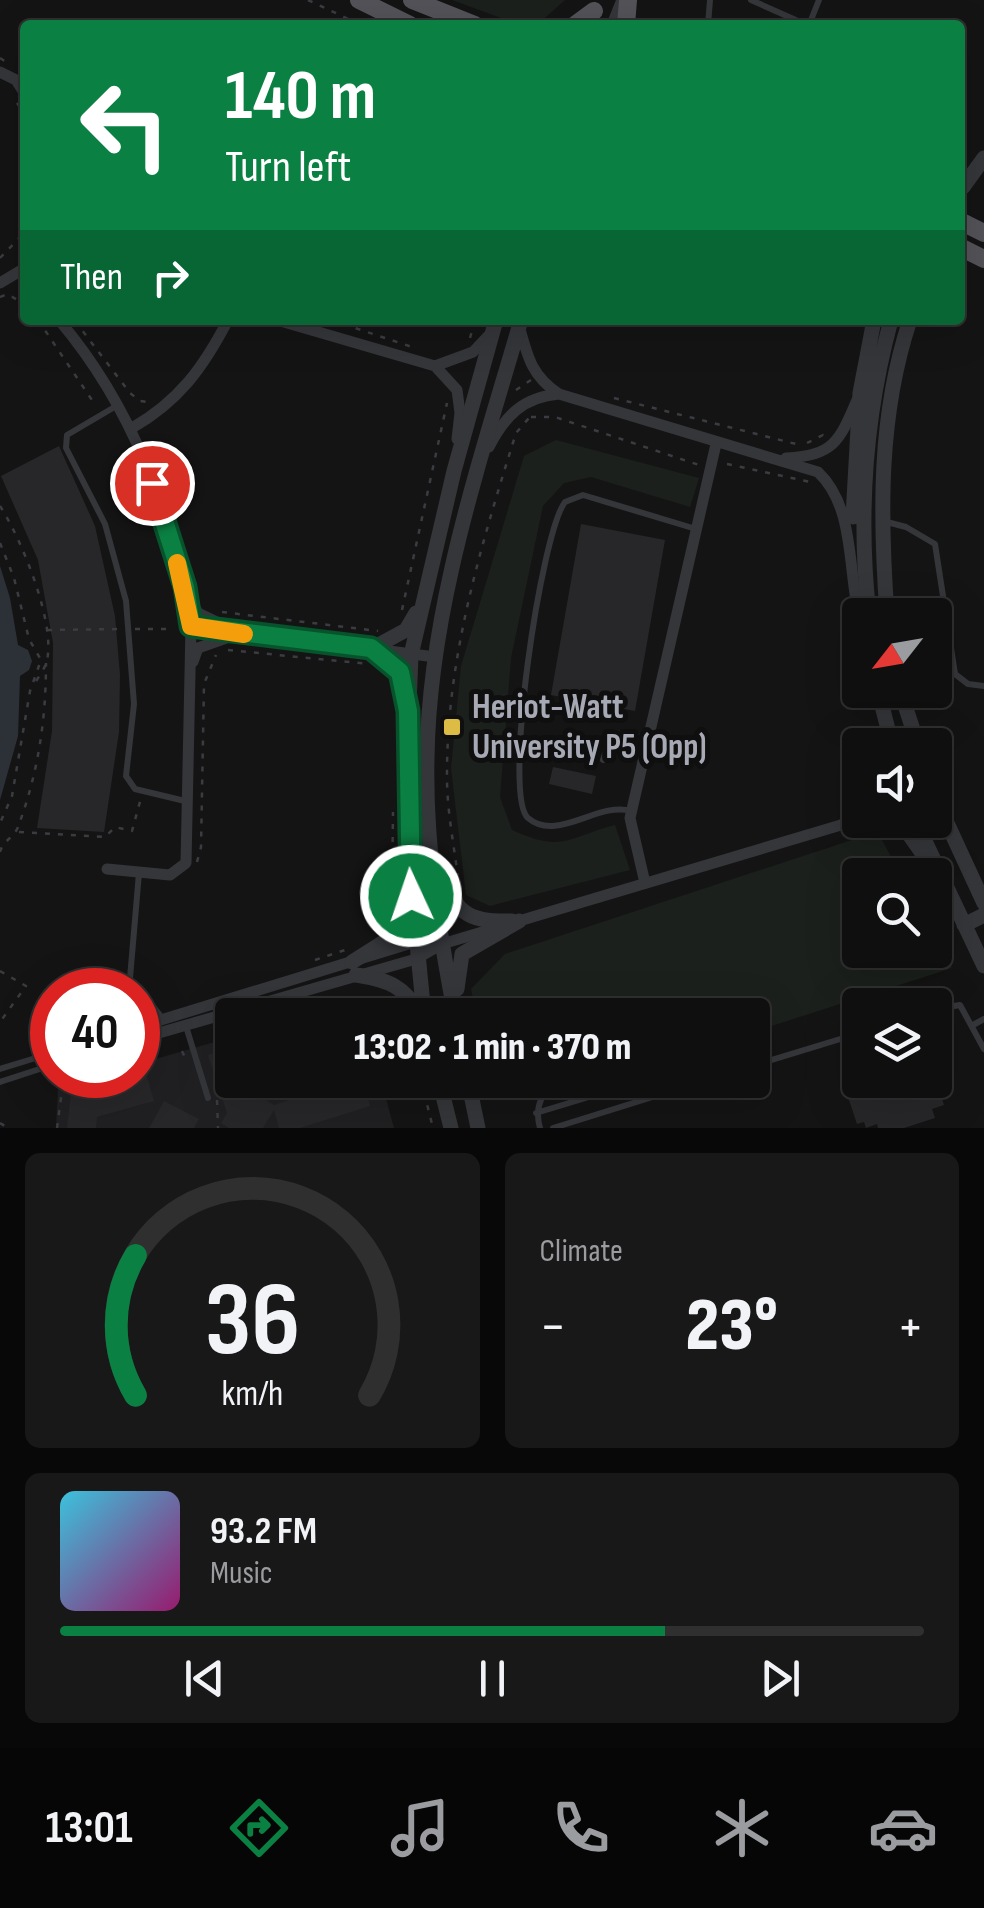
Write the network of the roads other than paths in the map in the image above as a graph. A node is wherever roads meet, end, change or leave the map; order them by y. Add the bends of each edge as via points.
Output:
1 (359, 0) edge
2 (412, 0) edge
3 (751, 0) edge
4 (400, 20) edge
5 (462, 20) edge
6 (797, 20) edge
7 (0, 72) edge
8 (20, 86) edge
9 (984, 158) edge
10 (965, 184) edge
11 (63, 325) edge
12 (226, 325) edge
13 (294, 325) edge
14 (519, 325) edge
15 (521, 325) edge
16 (873, 325) edge
17 (890, 325) edge
18 (908, 325) edge
19 (494, 326) edge
20 (435, 366) junction
21 (860, 392) junction
22 (560, 394) junction
23 (118, 404) junction
24 (132, 428) junction
25 (716, 444) junction
26 (869, 446) junction
27 (782, 458) junction
28 (454, 471) junction
29 (476, 472) junction
30 (882, 521) junction
31 (697, 530) junction
32 (185, 587) junction
33 (860, 598) edge
34 (860, 598) edge
35 (863, 598) edge
36 (883, 598) edge
37 (885, 598) edge
38 (421, 604) junction
39 (191, 626) junction
40 (241, 634) junction
41 (411, 654) junction
42 (371, 657) junction
43 (435, 657) junction
44 (189, 673) junction
45 (984, 686) edge
46 (408, 711) junction
47 (647, 738) junction
48 (603, 760) dead end
49 (186, 801) junction
50 (631, 811) junction
51 (842, 823) edge
52 (952, 834) edge
53 (432, 857) junction
54 (409, 862) junction
55 (108, 869) dead end
56 (139, 874) junction
57 (645, 883) junction
58 (952, 901) edge
59 (984, 903) edge
60 (984, 915) edge
61 (518, 921) junction
62 (964, 925) junction
63 (442, 944) junction
64 (416, 950) junction
65 (353, 962) junction
66 (984, 966) edge
67 (131, 968) edge
68 (410, 998) edge
69 (420, 998) edge
70 (453, 998) edge
71 (457, 998) edge
72 (952, 1007) edge
73 (160, 1015) edge
74 (184, 1019) junction
75 (984, 1019) edge
76 (164, 1020) junction
77 (160, 1021) edge
78 (973, 1026) junction
79 (160, 1029) edge
80 (842, 1038) edge
81 (984, 1049) edge
82 (30, 1060) edge
83 (770, 1060) edge
84 (0, 1069) edge
85 (30, 1072) edge
86 (0, 1082) edge
87 (208, 1098) dead end
88 (444, 1098) edge
89 (472, 1098) edge
90 (544, 1098) edge
91 (585, 1098) edge
92 (650, 1098) edge
93 (536, 1113) junction
94 (451, 1128) edge
95 (478, 1128) edge
96 (540, 1128) edge
97 (553, 1128) edge

1 - 4 main road
2 - 5 main road
3 - 6 lane
7 - 8 street
9 - 10 street
11 - 23 street
12 - 24 street via 177,396
13 - 20 street
14 - 29 street
15 - 22 street via 530,366
16 - 21 street
17 - 26 street
18 - 30 street via 887,420
19 - 20 street via 473,352
19 - 28 street
20 - 28 street via 456,390
21 - 27 street via 840,439 810,456
21 - 33 street via 852,481
22 - 25 street
22 - 29 street via 535,396 526,412 504,418
23 - 24 street
23 - 49 lane via 65,440 105,524 126,601 134,704 126,776 143,792
24 - 32 street
25 - 27 street
25 - 31 street
26 - 35 street
26 - 36 street
27 - 34 street via 818,472 834,488
28 - 38 street
29 - 43 street
30 - 37 street
30 - 45 lane via 935,544 954,674
31 - 47 street
31 - 50 lane via 583,495 565,502 554,525 526,682 520,806 524,816 557,826 617,807
32 - 39 street
32 - 40 street via 198,613
38 - 41 street
38 - 42 street via 406,630
39 - 40 street
39 - 44 street
40 - 42 street
40 - 44 street via 198,648
41 - 42 street
41 - 43 street
41 - 46 street
42 - 46 street via 400,672
43 - 53 street via 427,759
44 - 49 street
46 - 54 street
47 - 48 lane via 612,732
47 - 50 street
49 - 56 street via 186,863 170,874
50 - 57 street
51 - 57 street
52 - 59 street
53 - 61 street via 465,914 481,922
53 - 63 street
54 - 64 street
54 - 65 street via 397,931
55 - 56 street
56 - 67 lane
57 - 61 street
58 - 62 street
60 - 62 street
61 - 63 street
61 - 71 street via 462,954
62 - 66 street
63 - 64 street
63 - 70 street
64 - 65 street
64 - 69 street
65 - 68 street
65 - 74 street
72 - 78 lane via 960,1006
73 - 76 lane
74 - 76 street
74 - 79 street
74 - 87 lane
75 - 78 lane
76 - 77 street
78 - 81 lane
80 - 83 lane
82 - 84 lane
85 - 86 lane
88 - 94 street
89 - 95 street
90 - 93 lane
91 - 93 lane
92 - 97 lane
93 - 96 lane

